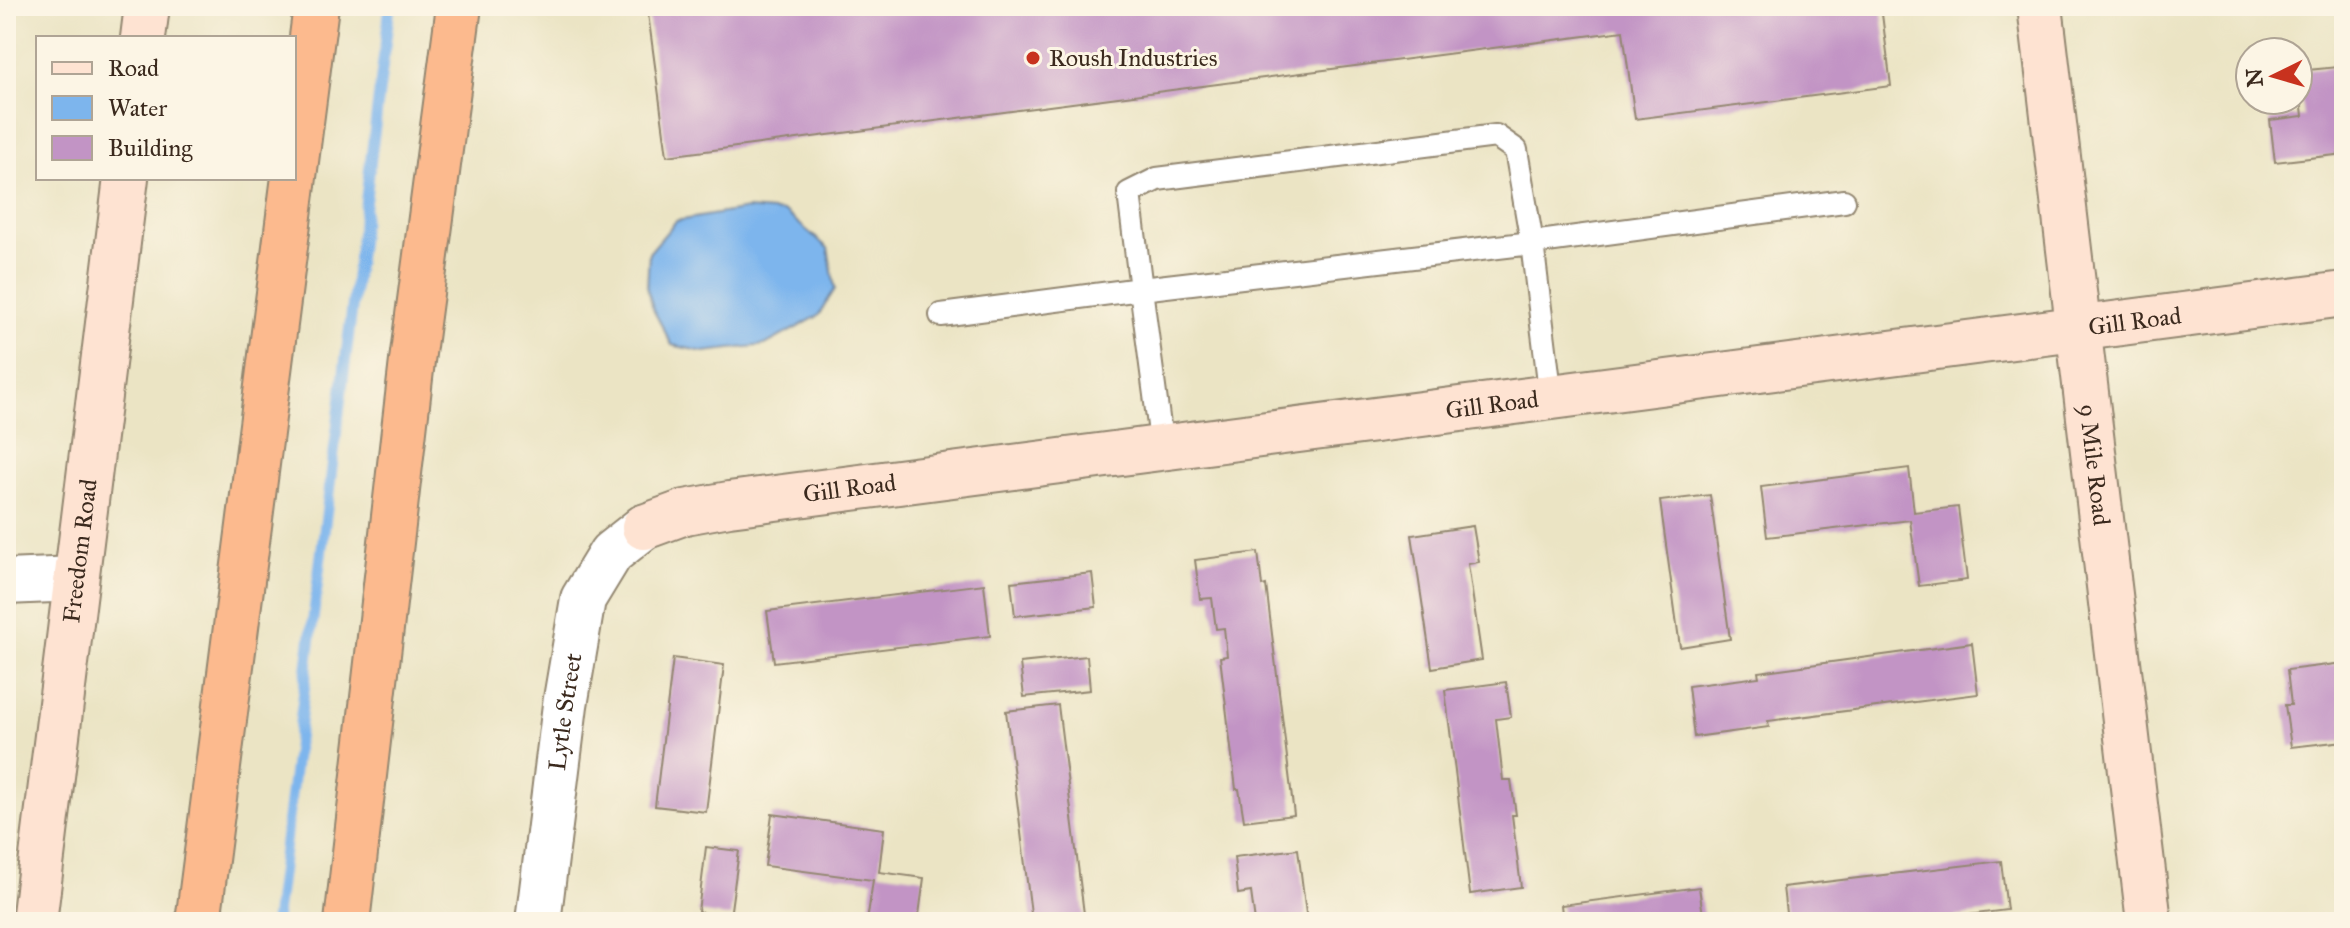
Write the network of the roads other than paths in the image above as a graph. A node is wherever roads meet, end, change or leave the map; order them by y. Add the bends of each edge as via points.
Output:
1 (147, 6) edge
2 (316, 6) edge
3 (459, 6) edge
4 (2040, 6) edge
5 (143, 36) edge
6 (296, 161) edge
7 (126, 180) edge
8 (294, 180) edge
9 (1844, 201) dead end
10 (1532, 243) junction
11 (1141, 289) junction
12 (2344, 294) edge
13 (941, 315) dead end
14 (2079, 328) junction
15 (1551, 398) junction
16 (1162, 448) junction
17 (644, 527) joint
18 (76, 579) junction
19 (6, 582) edge
20 (34, 922) edge
21 (198, 922) edge
22 (347, 922) edge
23 (538, 922) edge
24 (2149, 922) edge

1 - 5 street
2 - 6 highway
3 - 22 highway
4 - 14 street, 9 Mile Road
7 - 18 street, Freedom Road
8 - 21 highway
9 - 10 lane
10 - 11 lane
10 - 11 lane via 1516,150 1496,136 1157,179 1129,193
10 - 15 lane
11 - 13 lane
11 - 16 lane
12 - 14 street, Gill Road
14 - 15 street, Gill Road
14 - 24 street, 9 Mile Road
15 - 16 street, Gill Road
16 - 17 street, Gill Road via 729,504
17 - 23 street, Lytle Street via 611,553 583,599
18 - 19 street
18 - 20 street, Freedom Road

